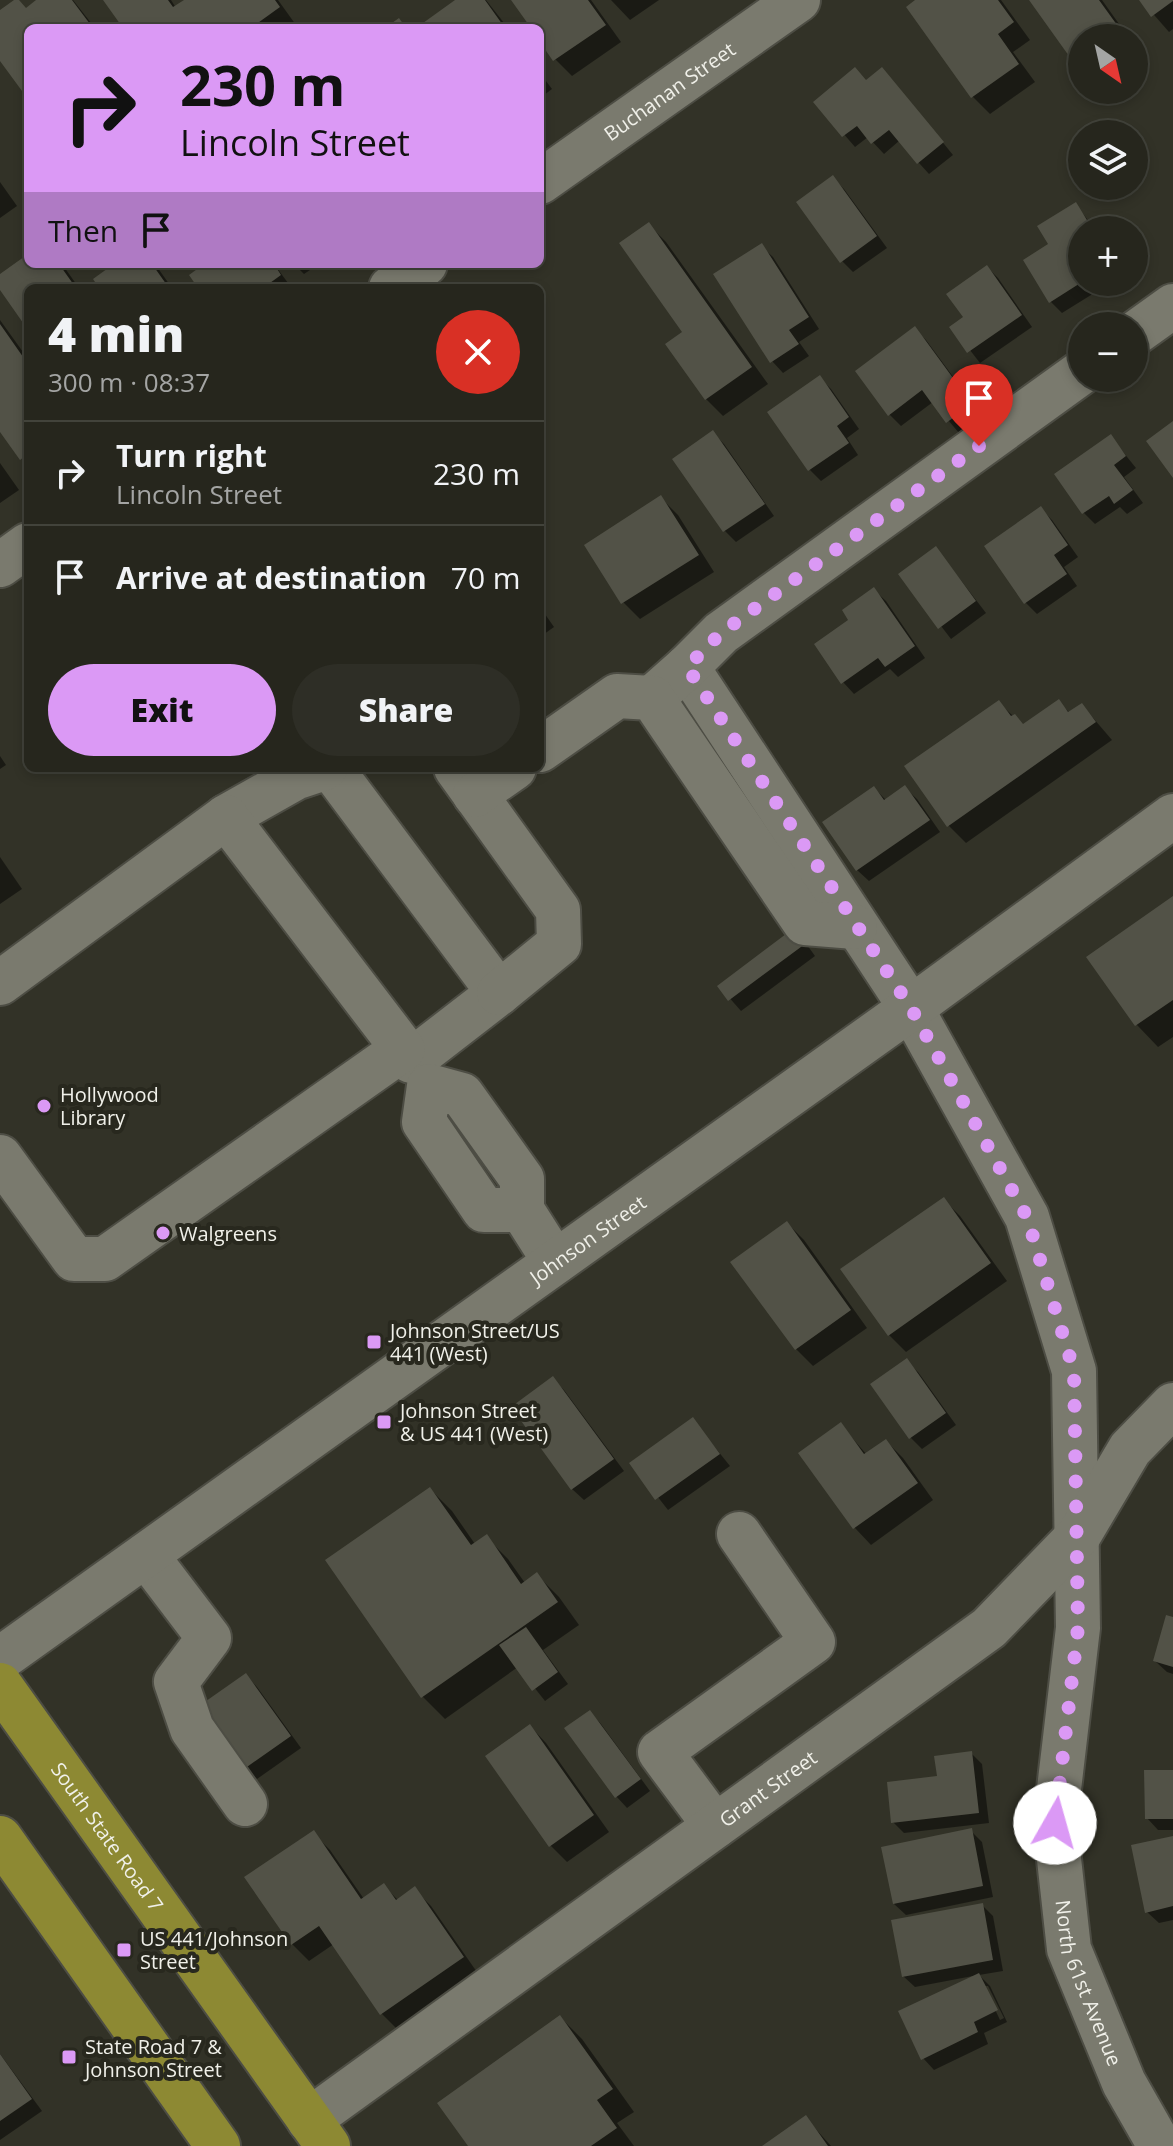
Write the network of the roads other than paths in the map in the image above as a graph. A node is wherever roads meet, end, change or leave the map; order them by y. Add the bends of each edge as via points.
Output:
1 (798, 0) edge
2 (544, 179) edge
3 (419, 268) edge
4 (397, 284) edge
5 (1173, 306) edge
6 (1148, 324) edge
7 (1068, 382) edge
8 (24, 548) edge
9 (0, 565) edge
10 (687, 667) junction
11 (652, 698) junction
12 (544, 747) edge
13 (313, 772) edge
14 (334, 772) edge
15 (499, 772) edge
16 (466, 781) edge
17 (1173, 816) edge
18 (226, 817) junction
19 (855, 927) junction
20 (0, 983) edge
21 (499, 993) junction
22 (911, 1008) junction
23 (414, 1065) junction
24 (0, 1157) edge
25 (555, 1262) junction
26 (1173, 1405) edge
27 (739, 1534) dead end
28 (1079, 1535) junction
29 (146, 1555) junction
30 (0, 1659) edge
31 (0, 1685) edge
32 (245, 1804) dead end
33 (715, 1826) junction
34 (0, 1838) edge
35 (319, 2133) edge
36 (218, 2146) edge
37 (1160, 2146) edge

1 - 2 street, Buchanan Street
3 - 4 street
5 - 6 street
7 - 10 street via 721,633
8 - 9 street
10 - 11 street
10 - 19 street, North 61st Avenue
11 - 12 street via 617,696
11 - 19 street via 805,923
13 - 18 street
14 - 21 street
15 - 16 street
16 - 21 street via 558,910 559,944
17 - 22 street, Johnson Street
18 - 20 street
18 - 23 street
19 - 22 street, North 61st Avenue
21 - 23 street
22 - 25 street, Johnson Street
22 - 28 street, North 61st Avenue via 1027,1217 1074,1371
23 - 24 street via 105,1259 74,1259
23 - 25 street via 462,1095 522,1179 522,1210
25 - 29 street, Johnson Street
26 - 28 street, Grant Street via 1130,1449
27 - 33 street via 813,1642 660,1752
28 - 33 street, Grant Street via 989,1628
28 - 37 street, North 61st Avenue via 1078,1628 1055,1823 1069,1949 1124,2083
29 - 30 street, Johnson Street
29 - 32 street via 209,1638 176,1682 192,1729
31 - 35 main road, South State Road 7
33 - 35 street, Grant Street
34 - 36 main road

